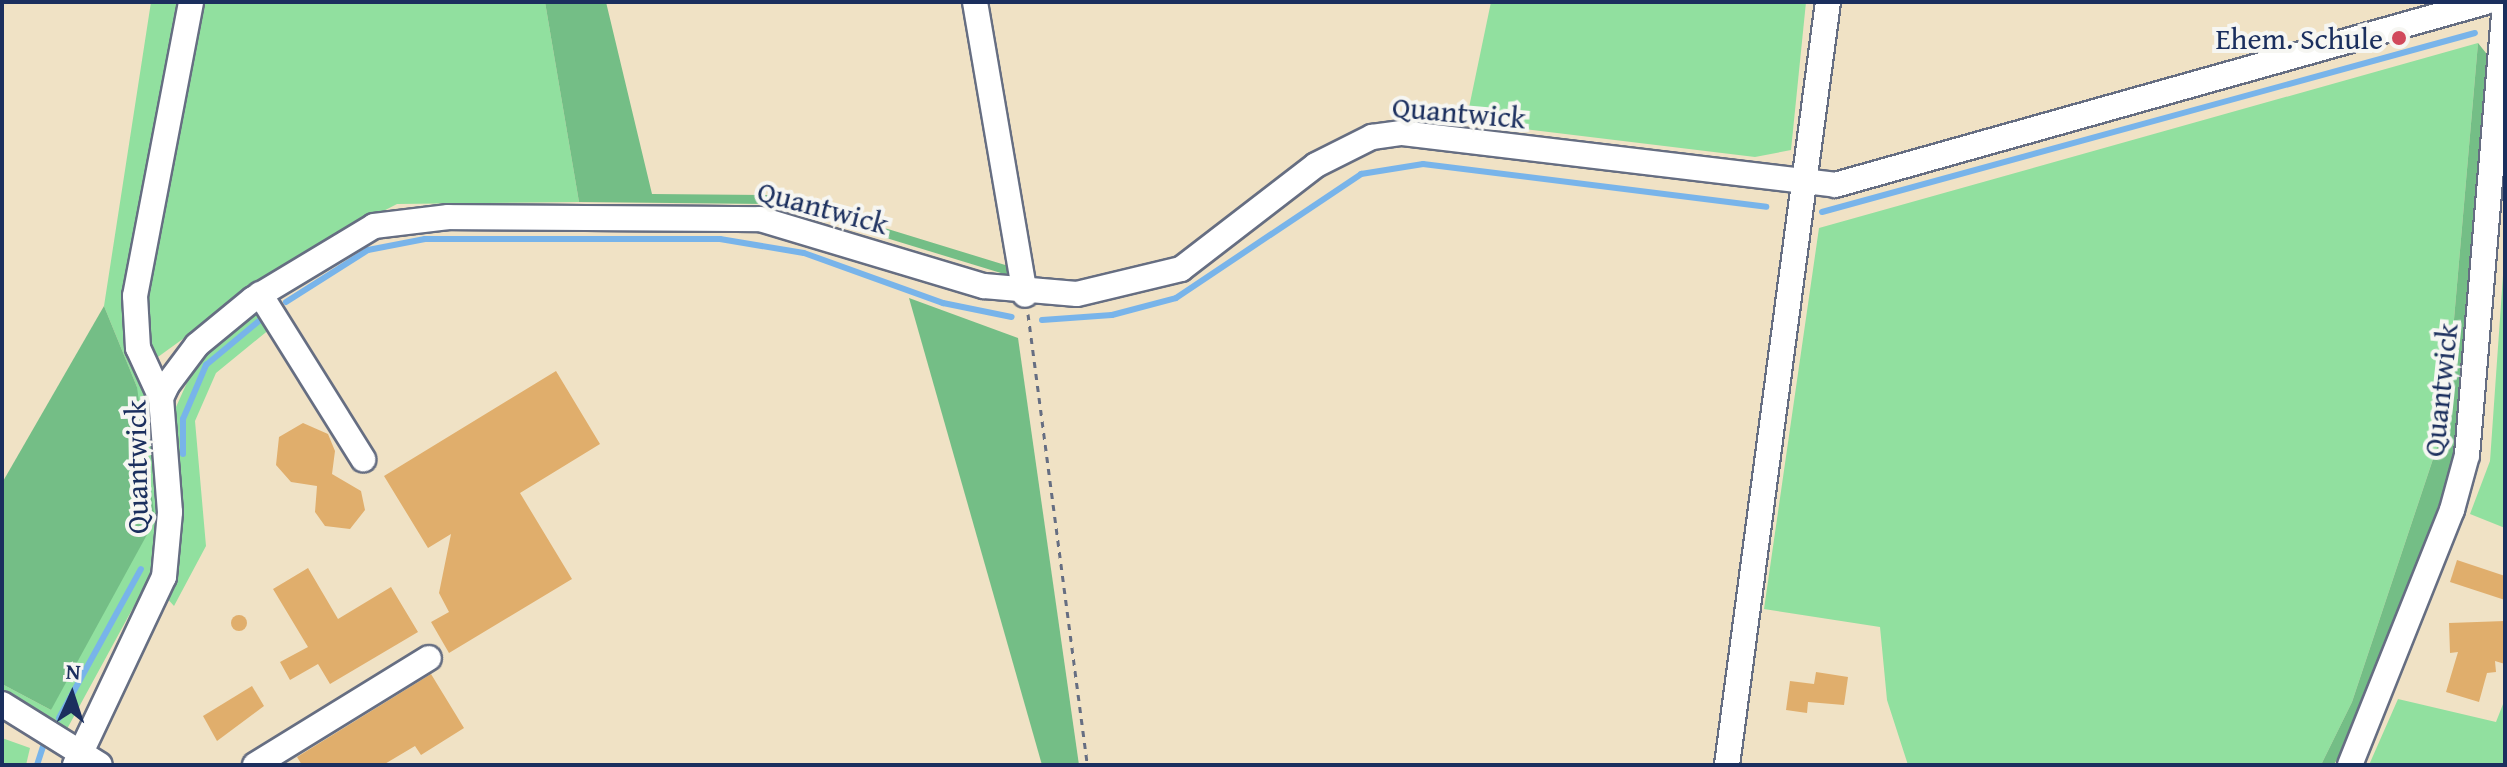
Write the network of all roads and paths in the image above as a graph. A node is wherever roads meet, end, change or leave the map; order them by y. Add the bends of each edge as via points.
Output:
1 (191, 2) edge
2 (975, 2) edge
3 (1828, 2) edge
4 (2486, 2) edge
5 (2505, 2) edge
6 (1805, 184) junction
7 (260, 294) junction
8 (1025, 295) junction
9 (161, 398) junction
10 (363, 459) dead end
11 (429, 658) dead end
12 (2, 704) edge
13 (77, 757) edge
14 (283, 758) edge
15 (100, 765) edge
16 (255, 765) edge
17 (1087, 765) edge
18 (1727, 765) edge
19 (2350, 765) edge

1 - 9 street via 135,296 138,348
2 - 8 street
3 - 6 street
4 - 6 street, Quantwick via 1882,177
5 - 19 street, Quantwick via 2467,455 2452,510
6 - 8 street, Quantwick via 1402,133 1372,137 1316,165 1181,269 1119,290
6 - 18 street
7 - 8 street, Quantwick via 348,236 394,220 727,217 793,226
7 - 9 street, Quantwick via 197,345
7 - 10 street
8 - 17 path
9 - 13 street, Quantwick via 170,512 164,577
11 - 14 street
12 - 13 street
13 - 15 street
14 - 16 street

